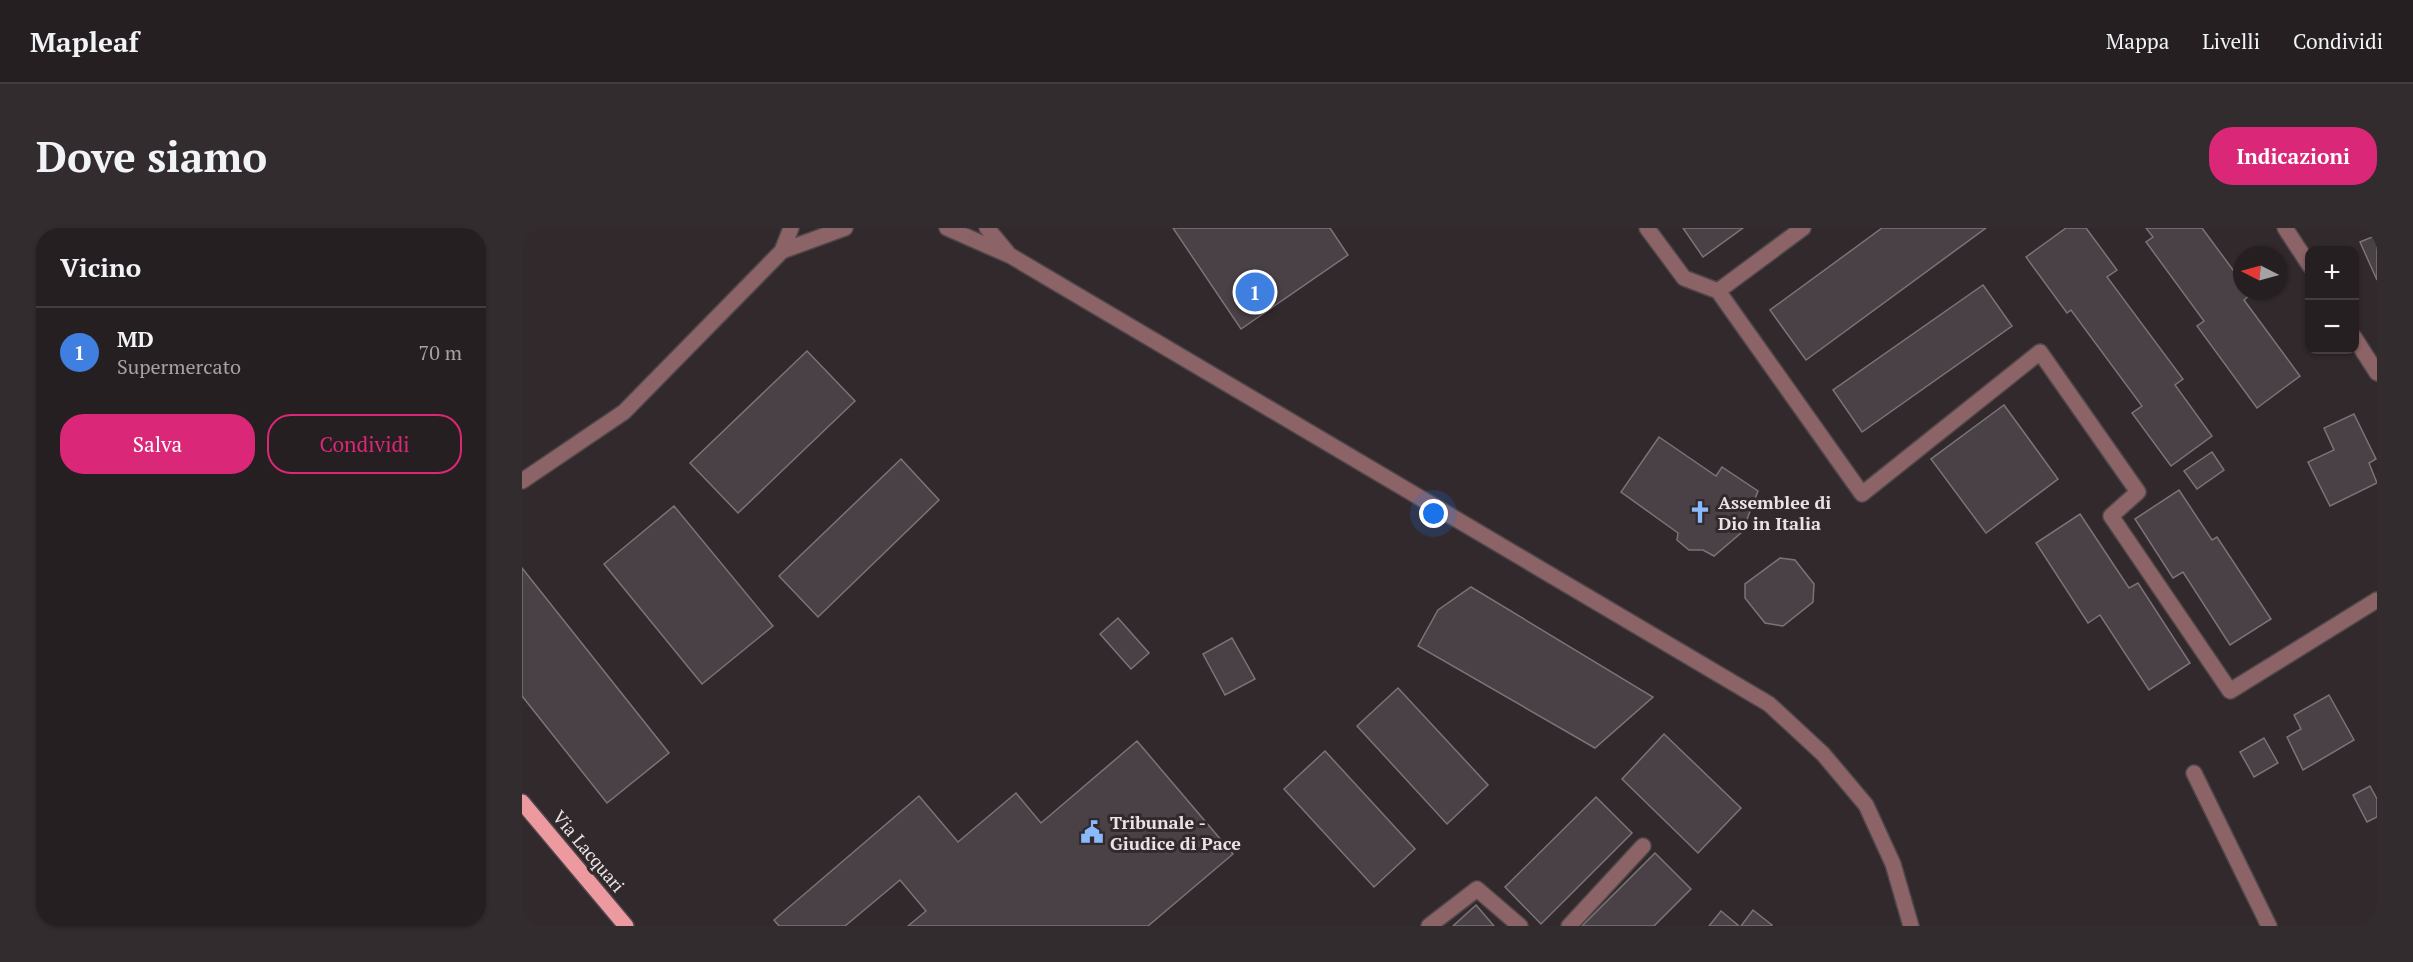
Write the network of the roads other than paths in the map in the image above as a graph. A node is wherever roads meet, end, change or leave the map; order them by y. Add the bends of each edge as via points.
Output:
1 (791, 228) edge
2 (846, 228) edge
3 (947, 228) edge
4 (987, 228) edge
5 (1647, 228) edge
6 (1803, 228) edge
7 (2285, 228) edge
8 (782, 252) junction
9 (1011, 256) junction
10 (2305, 258) edge
11 (1718, 291) junction
12 (2359, 344) edge
13 (2377, 373) edge
14 (522, 481) edge
15 (2377, 600) edge
16 (2194, 773) dead end
17 (522, 802) edge
18 (1643, 846) dead end
19 (626, 926) edge
20 (1429, 926) edge
21 (1520, 926) edge
22 (1569, 926) edge
23 (1911, 926) edge
24 (2269, 926) edge

1 - 8 street
2 - 8 street
3 - 9 street
4 - 9 street
5 - 11 street via 1684,278
6 - 11 street
7 - 10 street
8 - 14 street via 624,412
9 - 23 street via 1769,704 1823,754 1866,805 1893,864
11 - 15 street via 1862,494 2040,352 2138,492 2111,516 2230,691
12 - 13 street
16 - 24 street
17 - 19 main road, Via Lacquari
18 - 22 street
20 - 21 street via 1477,890

